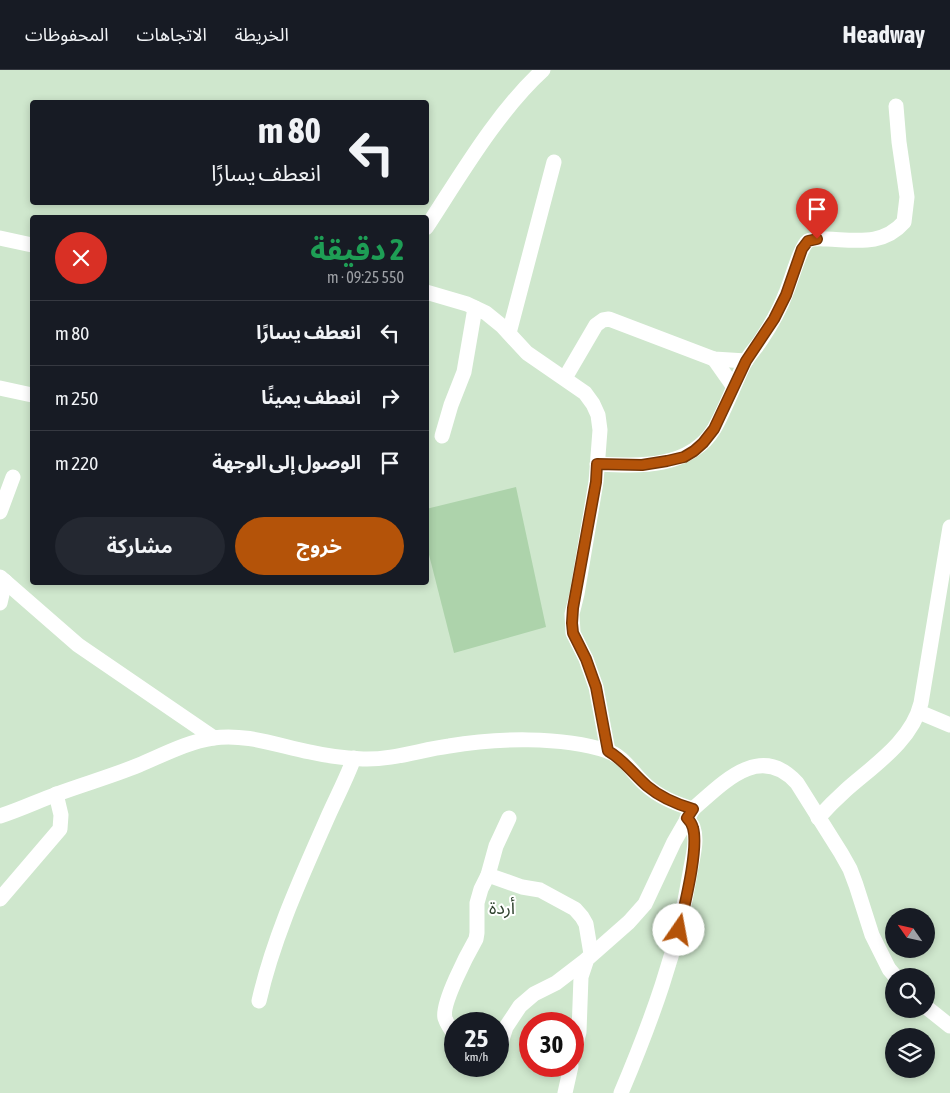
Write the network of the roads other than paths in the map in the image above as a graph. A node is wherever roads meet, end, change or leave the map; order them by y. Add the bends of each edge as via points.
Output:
1 (543, 70) edge
2 (896, 106) dead end
3 (554, 162) dead end
4 (429, 224) edge
5 (0, 238) edge
6 (30, 245) edge
7 (429, 293) edge
8 (475, 308) junction
9 (509, 333) junction
10 (714, 359) junction
11 (746, 361) junction
12 (565, 378) junction
13 (733, 386) junction
14 (0, 388) edge
15 (30, 395) edge
16 (442, 436) dead end
17 (597, 464) junction
18 (13, 477) dead end
19 (0, 512) edge
20 (950, 527) edge
21 (3, 579) edge
22 (0, 603) edge
23 (919, 712) junction
24 (950, 725) edge
25 (214, 738) junction
26 (608, 751) junction
27 (354, 758) junction
28 (56, 794) junction
29 (690, 813) junction
30 (0, 816) edge
31 (510, 818) dead end
32 (818, 818) junction
33 (488, 875) junction
34 (0, 899) edge
35 (589, 956) junction
36 (888, 968) edge
37 (259, 1001) dead end
38 (445, 1012) edge
39 (580, 1012) edge
40 (935, 1015) edge
41 (509, 1022) edge
42 (950, 1026) edge
43 (568, 1077) edge
44 (565, 1093) edge
45 (621, 1093) edge

1 - 4 street via 526,85 504,113
2 - 11 street via 908,197 904,222 882,238 807,242 774,319
3 - 9 street
5 - 6 street
7 - 8 street
8 - 9 street via 494,318
8 - 16 street via 464,372
9 - 12 street via 527,353
10 - 11 street
10 - 12 street via 614,320 603,320 596,325
10 - 13 street
11 - 13 street
12 - 17 street via 585,393 598,416
13 - 17 street via 714,429 703,443 684,457 642,465
14 - 15 street
17 - 26 street via 572,623 573,633 596,687
18 - 19 street
20 - 23 street
21 - 22 street
21 - 25 street via 78,645
23 - 24 street
23 - 32 street via 905,735
25 - 27 street via 262,741 312,753
25 - 28 street
26 - 27 street via 540,740 474,743 376,758
26 - 29 street via 624,761 645,785
27 - 37 street via 285,917
28 - 30 street
28 - 34 street via 61,815 60,829
29 - 32 street via 738,772 764,766 792,778
29 - 35 street via 645,904 608,942
29 - 45 street via 694,844 676,942 658,1001
31 - 33 street via 496,846
32 - 36 street via 850,869 872,935
33 - 35 street via 540,890 575,909 586,924
33 - 38 street via 477,903 476,939
35 - 39 street via 581,977
35 - 41 street via 556,983 534,994 520,1006
40 - 42 street
43 - 44 street

